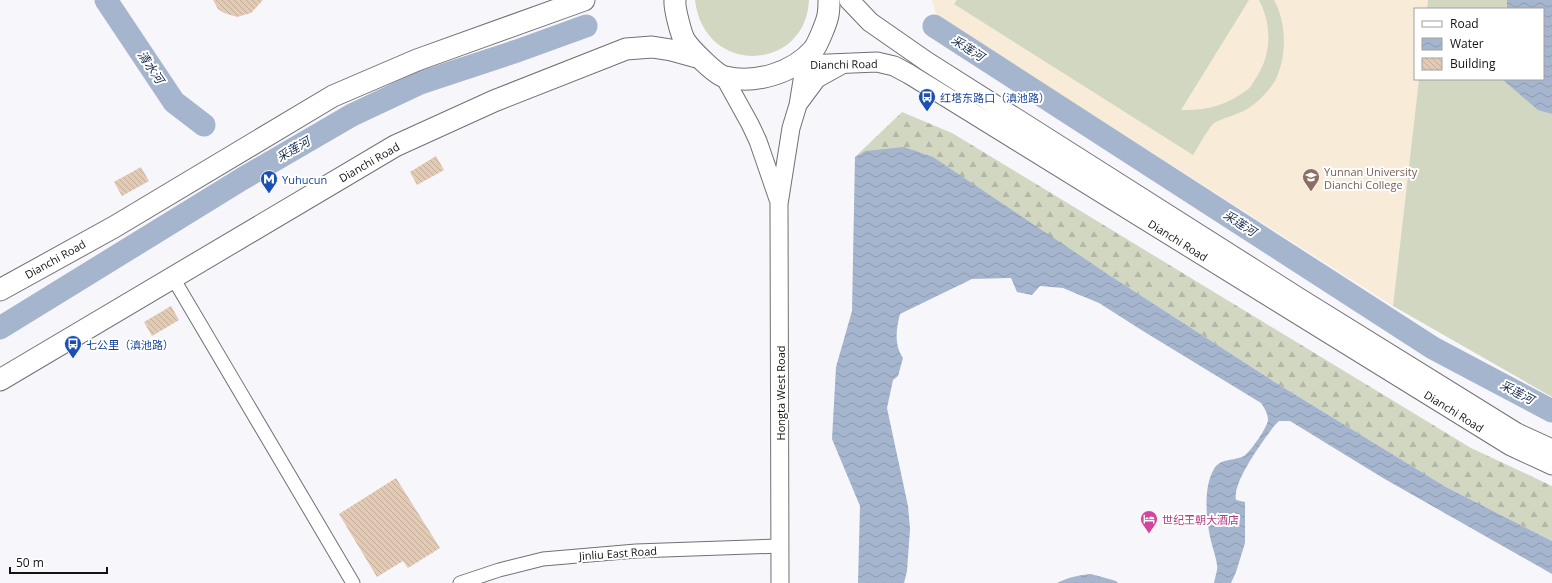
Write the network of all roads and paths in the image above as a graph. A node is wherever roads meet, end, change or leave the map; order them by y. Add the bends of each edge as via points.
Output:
1 (584, 0) edge
2 (675, 0) edge
3 (829, 0) edge
4 (849, 0) edge
5 (700, 58) junction
6 (801, 63) junction
7 (844, 64) junction
8 (724, 77) junction
9 (798, 105) junction
10 (779, 204) junction
11 (173, 278) junction
12 (0, 290) edge
13 (0, 380) edge
14 (1552, 449) edge
15 (1552, 465) edge
16 (780, 546) junction
17 (353, 583) edge
18 (460, 583) edge
19 (780, 583) edge

1 - 12 main road, Dianchi Road via 417,60 333,96 114,227
2 - 5 main road via 674,6 684,40
3 - 6 main road via 828,16 815,48
4 - 14 main road, Dianchi Road via 870,22 926,62 1517,433
5 - 8 main road
5 - 11 main road, Dianchi Road via 652,47 626,49 494,101 396,146
6 - 7 main road, Dianchi Road
6 - 8 main road via 774,75 749,79
6 - 9 street
7 - 9 street via 817,79
7 - 15 main road, Dianchi Road via 877,62 894,66 910,74 1511,446
8 - 10 street via 758,141
9 - 10 street via 790,128
10 - 16 street, Hongta West Road
11 - 13 main road, Dianchi Road
11 - 17 street
16 - 18 street, Jinliu East Road via 636,550 543,560 499,570
16 - 19 street, Hongta West Road

